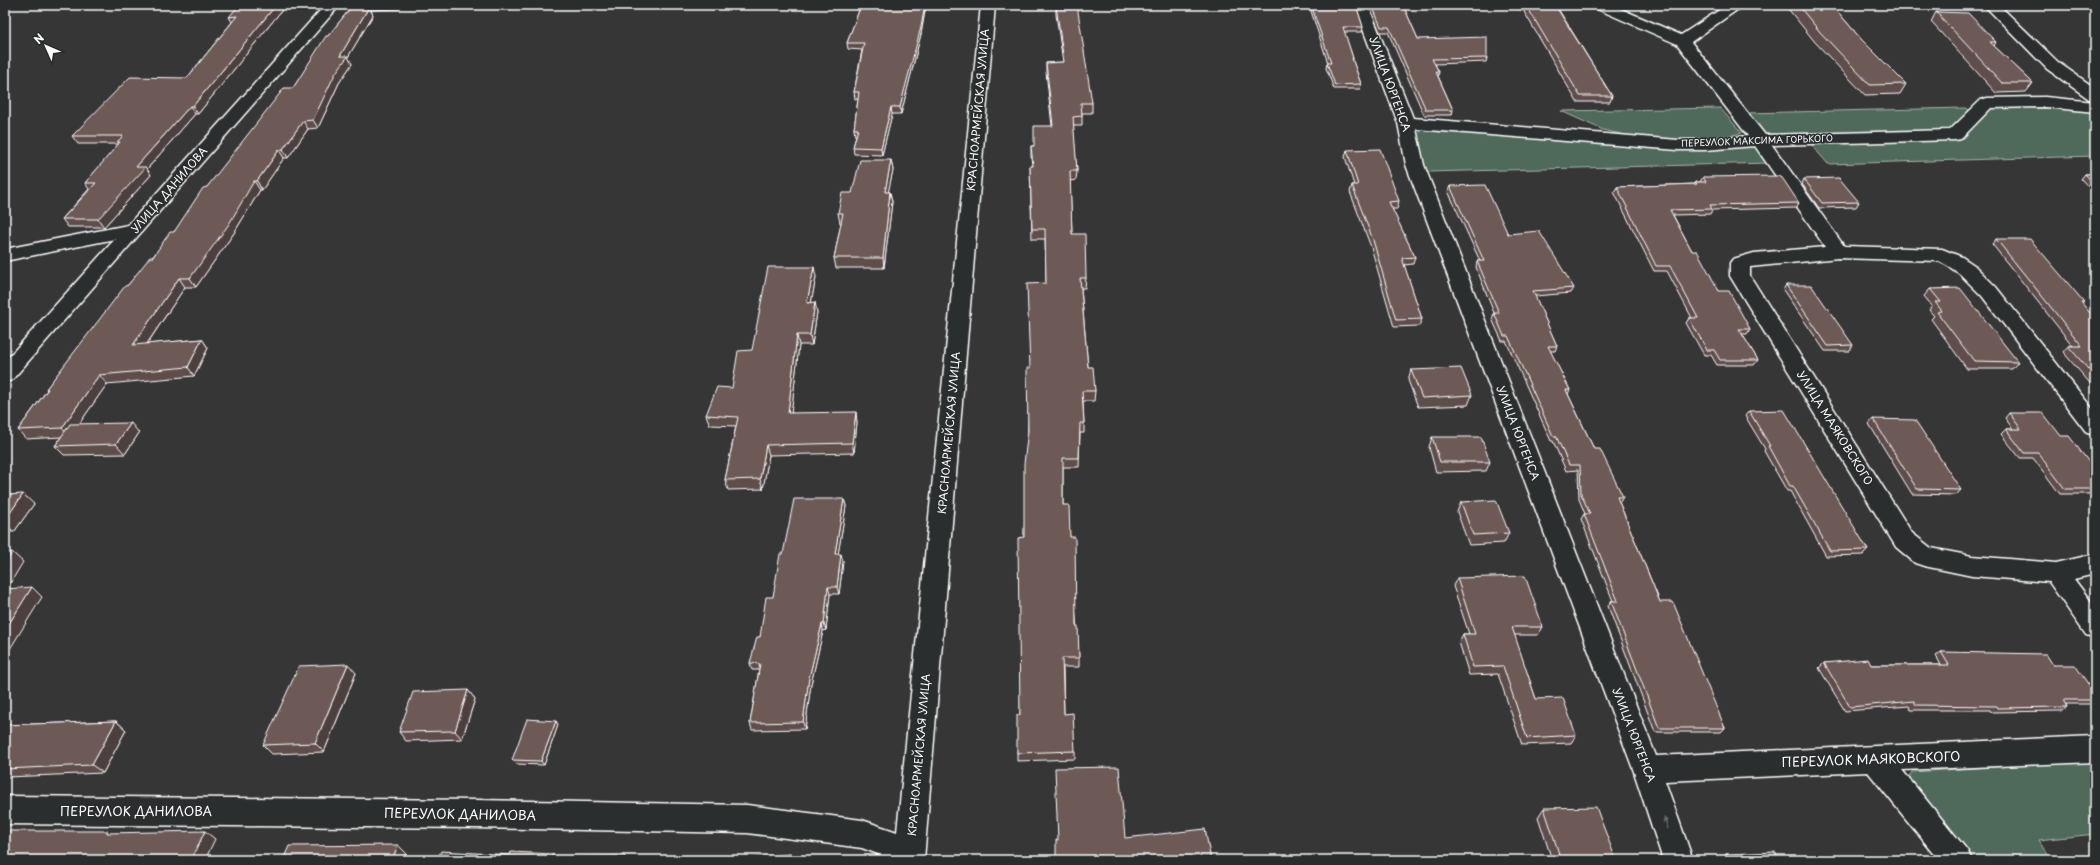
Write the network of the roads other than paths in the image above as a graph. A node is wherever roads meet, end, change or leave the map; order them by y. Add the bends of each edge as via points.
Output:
1 (332, 5) edge
2 (988, 5) edge
3 (1361, 5) edge
4 (1600, 5) edge
5 (1737, 5) edge
6 (1991, 5) edge
7 (1682, 41) junction
8 (2095, 96) edge
9 (2095, 107) edge
10 (1406, 123) junction
11 (1760, 140) junction
12 (135, 229) junction
13 (1838, 252) junction
14 (5, 255) edge
15 (5, 375) edge
16 (2095, 427) edge
17 (2095, 564) edge
18 (2056, 573) junction
19 (2095, 627) edge
20 (2095, 750) edge
21 (1875, 759) junction
22 (1647, 769) junction
23 (5, 810) edge
24 (910, 856) edge
25 (1678, 860) edge
26 (1957, 860) edge

1 - 12 street, УЛИЦА ДАНИЛОВА
2 - 24 street, КРАСНОАРМЕЙСКАЯ УЛИЦА
3 - 10 street, УЛИЦА ЮРГЕНСА
4 - 7 street
5 - 7 street
6 - 8 street via 2053,66
7 - 11 street
9 - 11 street, ПЕРЕУЛОК МАКСИМА ГОРЬКОГО via 2045,102 1987,102 1955,136
10 - 11 street, ПЕРЕУЛОК МАКСИМА ГОРЬКОГО via 1678,145
10 - 22 street, УЛИЦА ЮРГЕНСА via 1415,165
11 - 13 street
12 - 14 street
12 - 15 street, УЛИЦА ДАНИЛОВА
13 - 16 street, УЛИЦА МАЯКОВСКОГО via 1942,255 1964,267 1992,297
13 - 18 street, УЛИЦА МАЯКОВСКОГО via 1754,259 1740,263 1740,276 1904,540 1924,556 1972,566
17 - 18 street, УЛИЦА МАЯКОВСКОГО
18 - 19 street
20 - 21 street, ПЕРЕУЛОК МАЯКОВСКОГО
21 - 22 street, ПЕРЕУЛОК МАЯКОВСКОГО
21 - 26 street
25 -> 22 street, УЛИЦА ЮРГЕНСА
23 - 24 street, ПЕРЕУЛОК ДАНИЛОВА via 747,819 862,834

